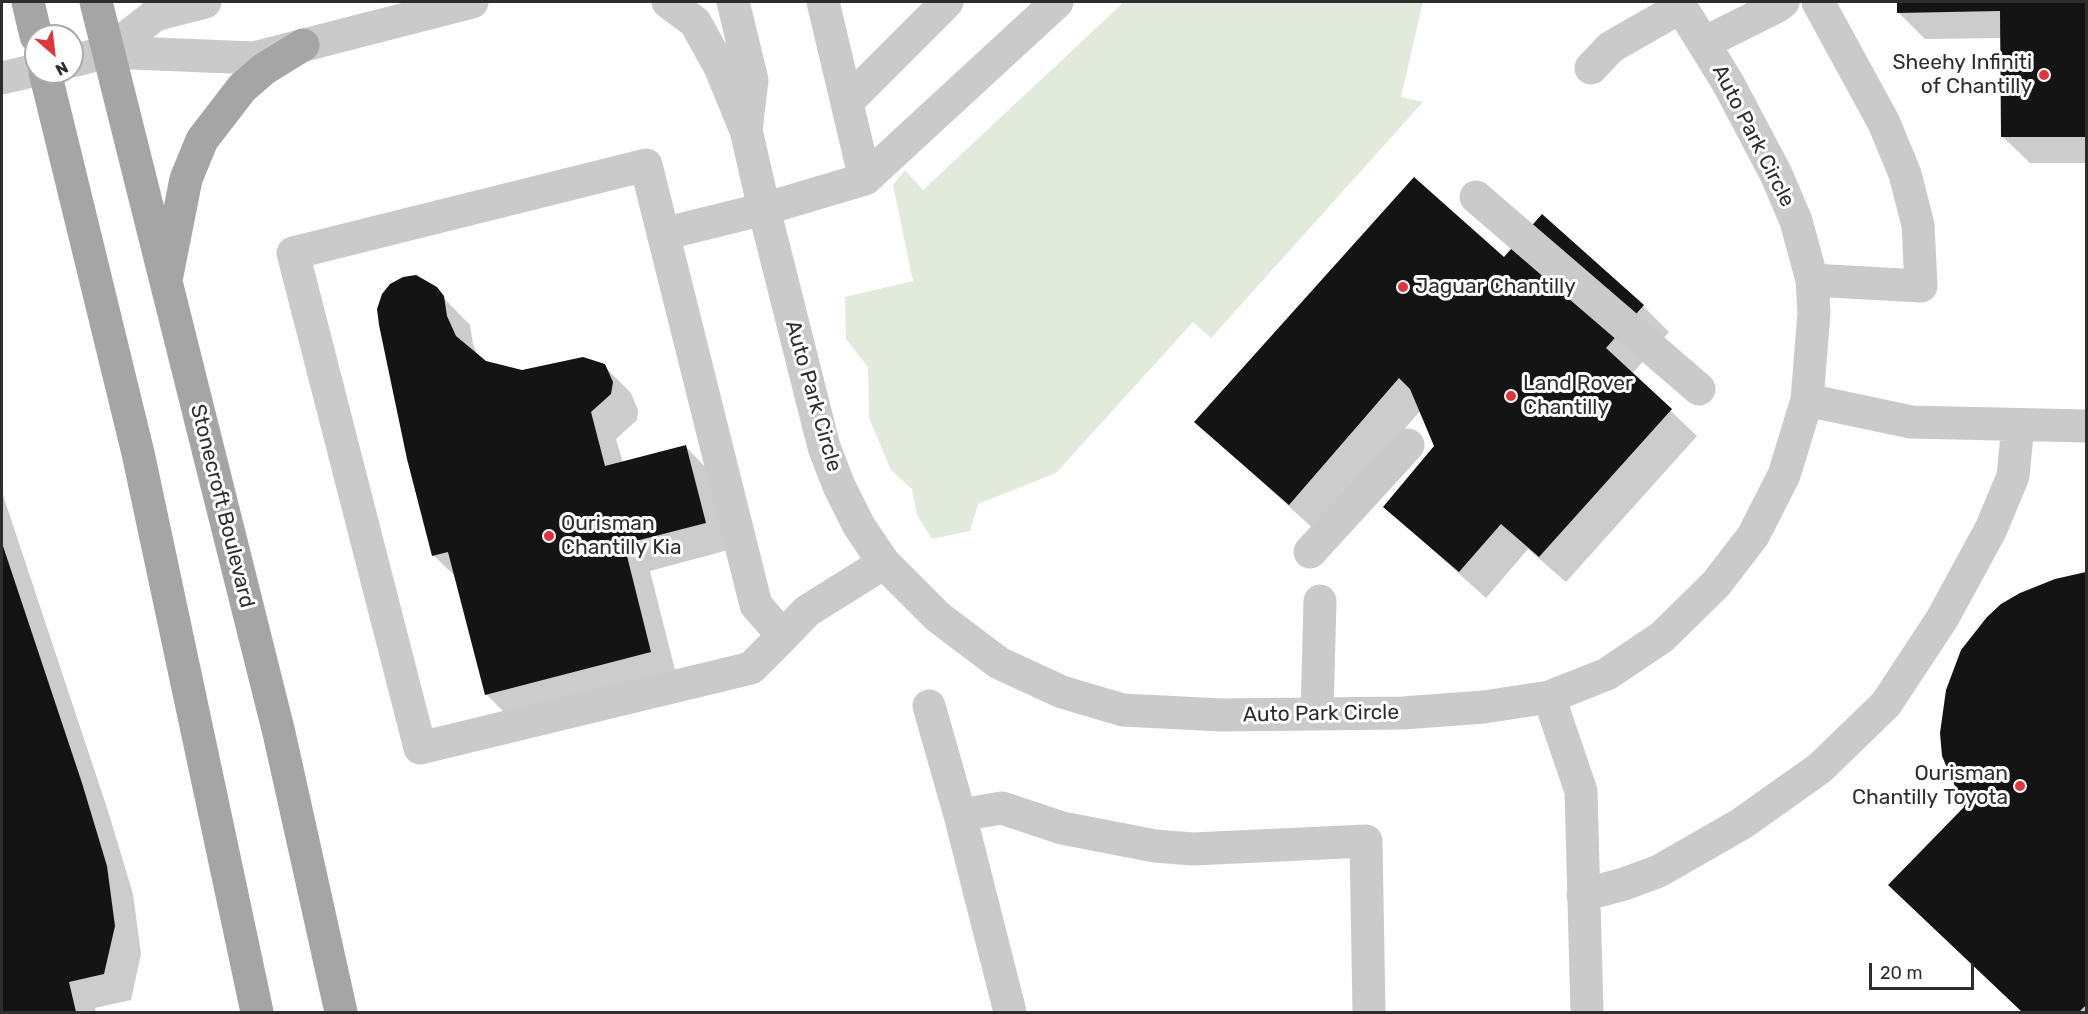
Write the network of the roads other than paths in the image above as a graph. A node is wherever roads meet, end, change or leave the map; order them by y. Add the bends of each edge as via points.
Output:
1 (28, 2) edge
2 (96, 2) edge
3 (205, 2) edge
4 (472, 2) edge
5 (668, 2) edge
6 (733, 2) edge
7 (823, 2) edge
8 (947, 2) edge
9 (1057, 2) edge
10 (1783, 2) edge
11 (1818, 2) edge
12 (1680, 4) edge
13 (33, 24) edge
14 (1704, 43) junction
15 (303, 45) junction
16 (108, 52) junction
17 (84, 58) edge
18 (1591, 69) dead end
19 (24, 73) edge
20 (2, 78) edge
21 (48, 84) edge
22 (847, 102) junction
23 (746, 130) junction
24 (865, 179) junction
25 (1476, 197) dead end
26 (764, 209) junction
27 (663, 234) junction
28 (1812, 280) junction
29 (165, 283) junction
30 (1699, 389) dead end
31 (1807, 400) junction
32 (2018, 424) junction
33 (2086, 426) edge
34 (1408, 445) dead end
35 (1310, 552) dead end
36 (885, 562) junction
37 (1320, 601) dead end
38 (783, 636) junction
39 (1549, 697) junction
40 (929, 705) dead end
41 (1317, 714) junction
42 (960, 815) junction
43 (1583, 895) junction
44 (257, 1012) edge
45 (340, 1012) edge
46 (1010, 1012) edge
47 (1369, 1012) edge
48 (1587, 1012) edge

1 - 13 main road
2 - 16 main road, Stonecroft Boulevard
3 - 16 street via 155,15
4 - 15 street
5 - 23 street via 695,22 720,67
6 - 23 street, Auto Park Circle via 752,80
7 - 22 street
8 - 22 street
9 - 24 street
10 - 14 street
11 - 28 street via 1884,123 1905,174 1918,225 1921,286
12 - 14 street, Auto Park Circle
12 - 18 street via 1611,47
14 - 28 street, Auto Park Circle via 1776,174 1796,221
15 - 16 street via 254,58
15 - 29 main road via 242,88 202,140 186,179
16 - 17 street
16 - 29 main road, Stonecroft Boulevard
19 - 20 street
21 - 44 main road via 138,453
22 - 24 street
23 - 26 street, Auto Park Circle
24 - 26 street
25 - 30 street
26 - 27 street
26 - 36 street, Auto Park Circle via 824,447 859,526
27 - 38 street via 756,605
27 - 38 street via 646,165 293,253 420,748 751,668
28 - 31 street, Auto Park Circle via 1814,313
29 - 45 main road, Stonecroft Boulevard via 279,733
31 - 32 street via 1911,422
31 - 39 street, Auto Park Circle via 1784,476 1753,536 1716,584 1662,637 1607,674
32 - 33 street
32 - 43 street via 2013,476 1991,529 1942,620 1886,704 1820,768 1700,849 1659,871
34 - 35 street
36 - 38 street via 807,611
36 - 41 street, Auto Park Circle via 938,617 999,663 1062,692 1123,710
37 - 41 street
39 - 41 street, Auto Park Circle via 1403,713
39 - 43 street via 1581,791
40 - 42 street
42 - 46 street
42 - 47 street via 1002,808 1107,839 1193,849 1366,842
43 - 48 street

